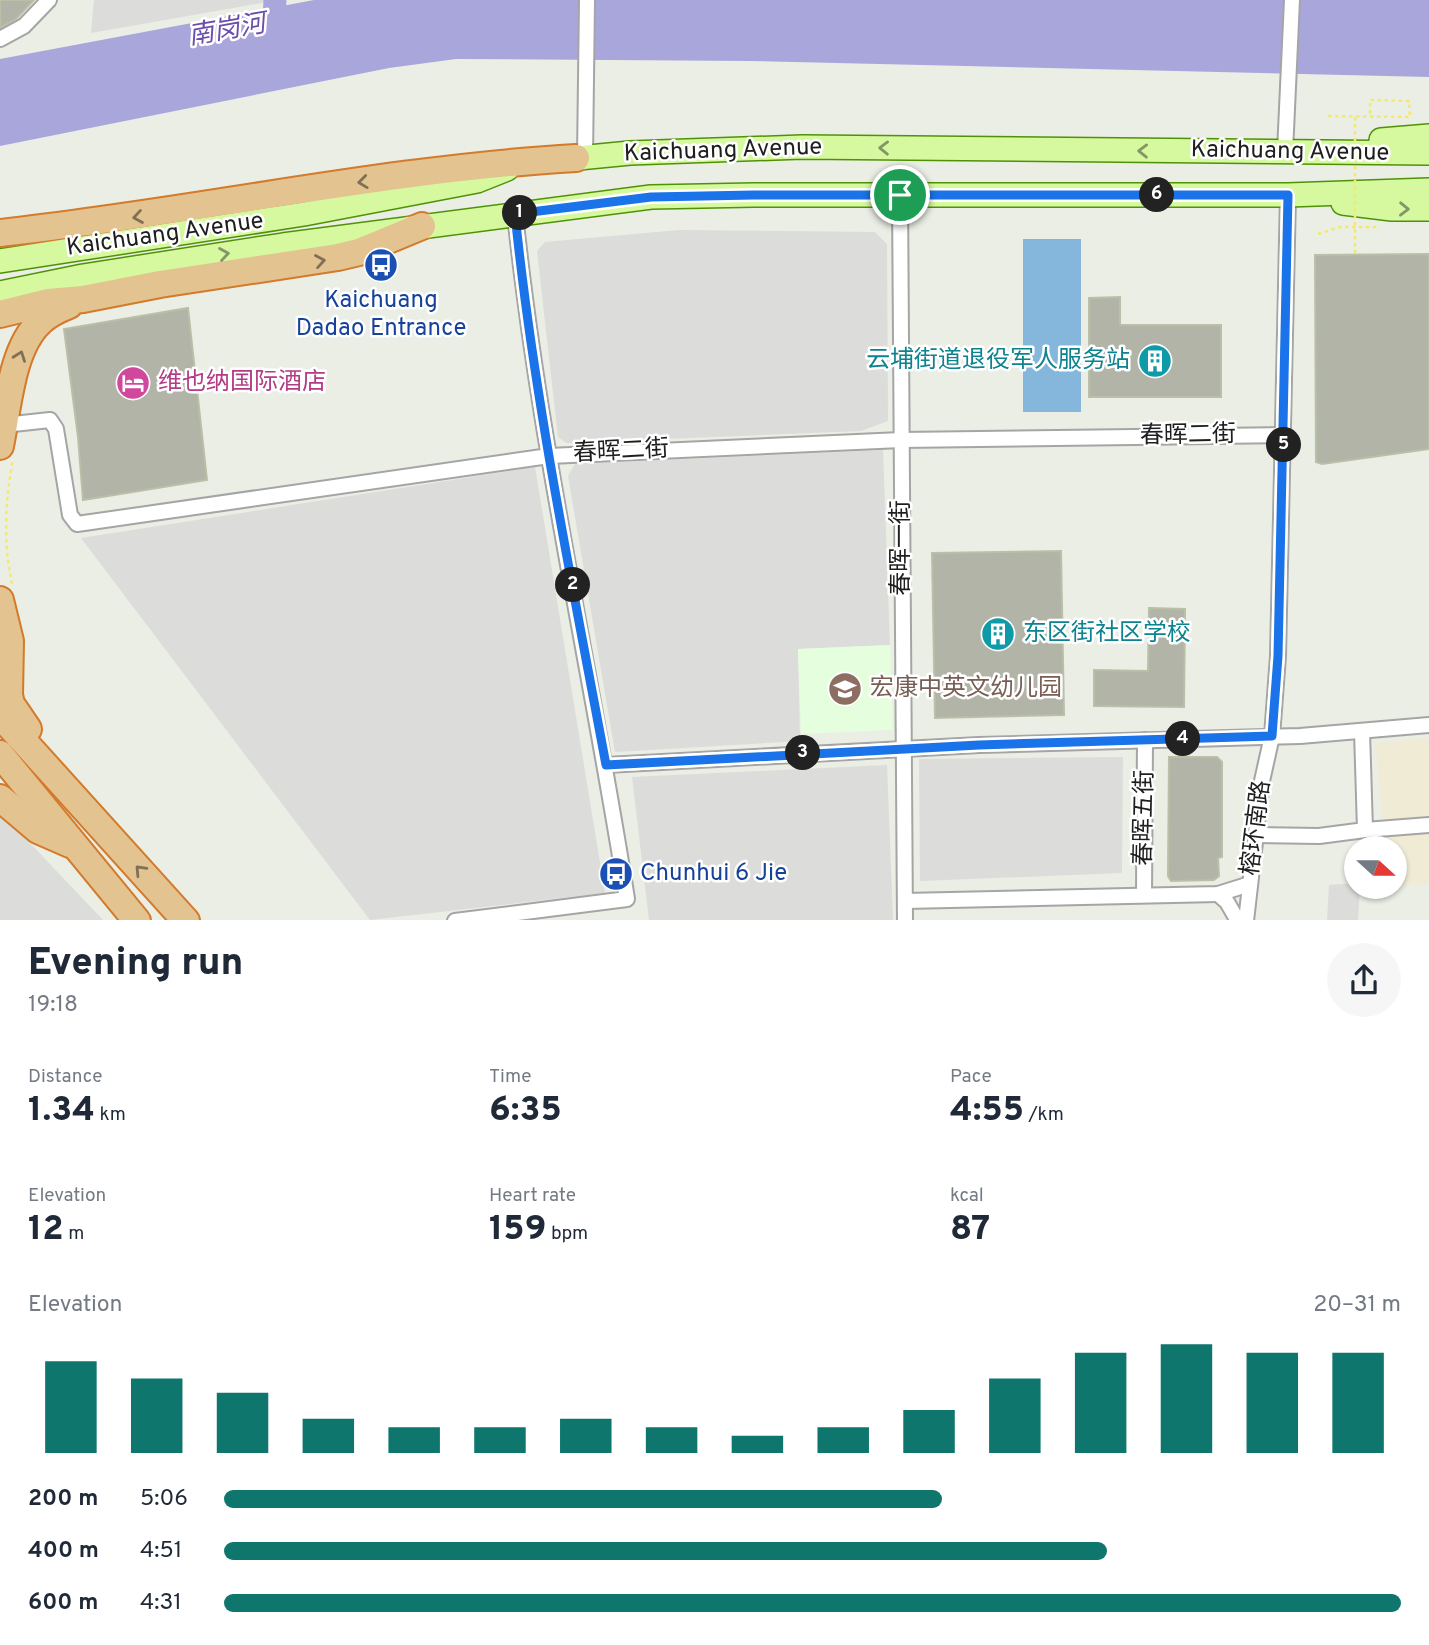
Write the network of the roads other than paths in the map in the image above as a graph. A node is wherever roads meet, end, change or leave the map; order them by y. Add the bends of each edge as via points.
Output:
1 (49, 0) edge
2 (587, 0) edge
3 (1292, 0) edge
4 (0, 39) edge
5 (1429, 136) edge
6 (1285, 152) junction
7 (1429, 153) edge
8 (581, 158) junction
9 (1429, 190) edge
10 (900, 195) junction
11 (1288, 195) junction
12 (1429, 209) edge
13 (515, 214) junction
14 (422, 226) junction
15 (0, 233) edge
16 (0, 261) edge
17 (0, 293) edge
18 (83, 299) junction
19 (0, 314) edge
20 (1284, 435) junction
21 (901, 440) junction
22 (6, 443) edge
23 (549, 456) junction
24 (6, 592) edge
25 (0, 715) edge
26 (1429, 726) edge
27 (1362, 731) junction
28 (1272, 736) junction
29 (1145, 740) junction
30 (30, 748) junction
31 (904, 748) junction
32 (0, 754) edge
33 (606, 765) junction
34 (0, 783) edge
35 (0, 798) edge
36 (1429, 825) edge
37 (1365, 830) junction
38 (1256, 835) junction
39 (75, 846) junction
40 (1250, 884) junction
41 (1219, 894) junction
42 (1144, 895) junction
43 (905, 901) junction
44 (137, 920) edge
45 (186, 920) edge
46 (455, 920) edge
47 (905, 920) edge
48 (1238, 920) edge
49 (1246, 920) edge

1 - 4 street via 24,26
2 - 8 street
3 - 6 street
5 - 6 main road via 1340,141
6 - 7 main road, Kaichuang Avenue
6 -> 8 main road, Kaichuang Avenue via 802,147
8 -> 15 highway via 463,166 95,223
8 - 16 main road, Kaichuang Avenue via 520,164 477,181 304,214
9 - 11 main road, Kaichuang Avenue
10 - 11 main road, Kaichuang Avenue
10 - 13 main road, Kaichuang Avenue via 651,197
10 - 21 street, 春晖一街
11 -> 12 main road
11 - 20 street, 榕环南路
13 - 14 main road, Kaichuang Avenue
13 - 23 street
17 -> 14 main road, Kaichuang Avenue via 109,272
18 -> 14 highway via 338,257
18 - 19 highway
22 -> 18 highway via 20,353 31,332 42,320
20 - 21 street, 春晖二街
20 - 28 street, 榕环南路
21 - 23 street, 春晖二街
21 - 31 street, 春晖一街
22 - 23 street, 春晖二街 via 50,419 57,429 70,515 77,524
23 - 33 street
24 - 30 highway via 9,695 28,728
25 - 30 highway
26 - 27 street
27 - 28 street
27 - 37 street
28 - 29 street
28 - 38 street, 榕环南路
29 - 31 street
29 - 42 street, 春晖五街
45 -> 30 highway
31 - 33 street
31 - 43 street, 春晖一街
32 - 39 highway
33 - 46 street via 627,898
34 - 39 highway
35 - 39 highway via 38,830
36 - 37 street
37 - 38 street via 1320,836
38 - 40 street, 榕环南路
39 - 44 highway
40 - 41 street
40 - 49 street, 榕环南路
41 - 42 street
41 - 48 street
42 - 43 street
43 - 47 street, 春晖一街

